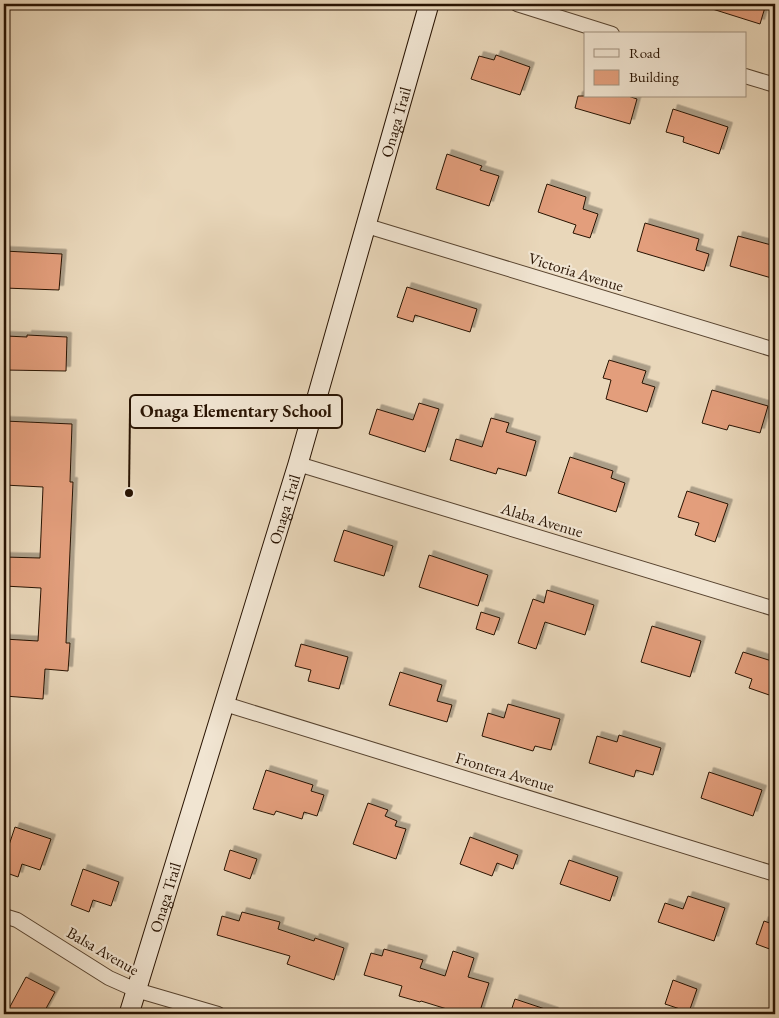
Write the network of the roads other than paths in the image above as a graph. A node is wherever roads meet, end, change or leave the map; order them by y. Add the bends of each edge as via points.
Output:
1 (430, 4) edge
2 (518, 4) edge
3 (606, 32) edge
4 (746, 76) edge
5 (775, 85) edge
6 (367, 226) junction
7 (775, 350) edge
8 (298, 464) junction
9 (775, 609) edge
10 (225, 704) junction
11 (775, 874) edge
12 (4, 916) edge
13 (136, 990) junction
14 (129, 1014) edge
15 (218, 1014) edge

1 - 6 street, Onaga Trail
2 - 3 street
4 - 5 street
6 - 7 street, Victoria Avenue
6 - 8 street, Onaga Trail
8 - 9 street, Alaba Avenue
8 - 10 street, Onaga Trail
10 - 11 street, Frontera Avenue
10 - 13 street, Onaga Trail
12 - 13 street, Balsa Avenue via 17,920 109,978
13 - 14 street, Onaga Trail
13 - 15 street, Balsa Avenue

